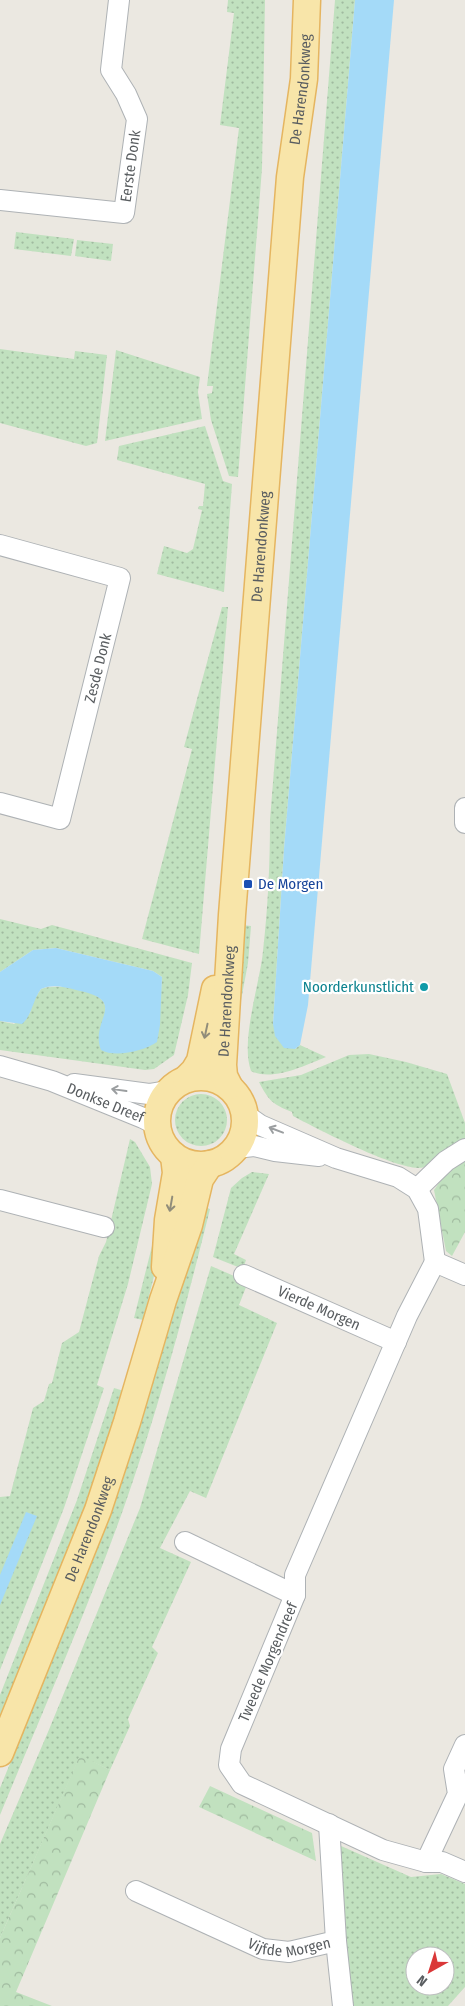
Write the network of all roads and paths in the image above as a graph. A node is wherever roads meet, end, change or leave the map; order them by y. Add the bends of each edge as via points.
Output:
1 (119, 0) edge
2 (289, 0) edge
3 (307, 0) edge
4 (290, 177) junction
5 (0, 200) edge
6 (0, 545) edge
7 (0, 803) edge
8 (465, 808) edge
9 (465, 823) edge
10 (232, 915) junction
11 (0, 1066) edge
12 (52, 1081) junction
13 (176, 1085) junction
14 (229, 1086) junction
15 (244, 1110) junction
16 (157, 1130) junction
17 (236, 1148) junction
18 (465, 1149) edge
19 (174, 1156) junction
20 (336, 1158) junction
21 (210, 1164) junction
22 (417, 1189) junction
23 (0, 1200) edge
24 (104, 1227) dead end
25 (435, 1262) junction
26 (244, 1275) dead end
27 (465, 1275) edge
28 (163, 1300) junction
29 (396, 1342) junction
30 (185, 1542) dead end
31 (295, 1595) junction
32 (465, 1745) edge
33 (0, 1753) edge
34 (329, 1824) junction
35 (426, 1862) junction
36 (465, 1872) edge
37 (136, 1891) dead end
38 (336, 1941) junction
39 (343, 2006) edge

1 - 5 street, Eerste Donk via 110,70 137,119 124,213
2 - 4 main road, De Harendonkweg
3 - 4 main road, De Harendonkweg via 304,79
4 - 10 main road, De Harendonkweg
6 - 7 street, Zesde Donk via 120,578 60,819
8 - 9 street
10 -> 13 main road, De Harendonkweg via 200,1061 194,1071
10 - 14 main road, De Harendonkweg via 223,1065
11 - 12 street, Donkse Dreef
13 -> 12 street, Donkse Dreef via 149,1094
12 - 16 street, Donkse Dreef via 143,1118
13 - 14 main road via 201,1076
13 - 16 main road via 158,1110
14 - 15 main road via 239,1097
15 - 17 main road via 245,1130
20 -> 15 street via 260,1125
16 - 19 main road via 166,1149
17 - 20 street via 254,1146
17 - 21 main road via 220,1161
18 - 22 street via 446,1160
19 - 21 main road via 191,1164
19 -> 28 main road, De Harendonkweg via 176,1173 168,1220
20 - 22 street via 398,1176
21 - 28 main road, De Harendonkweg via 200,1179 189,1225
22 - 25 street via 428,1209
23 - 24 street
25 - 27 street
25 - 29 street, Tweede Morgendreef
26 - 29 street, Vierde Morgen
28 - 33 main road, De Harendonkweg via 98,1510
29 - 31 street, Tweede Morgendreef via 295,1575
30 - 31 street
31 - 34 street, Tweede Morgendreef via 231,1749 229,1765 242,1784
32 - 35 street via 454,1769 458,1794
34 - 35 street, Tweede Morgendreef via 383,1850
34 - 38 street, Vijfde Morgen
35 - 36 street, Tweede Morgendreef via 442,1862
37 - 38 street, Vijfde Morgen via 263,1949 289,1952
38 - 39 street

